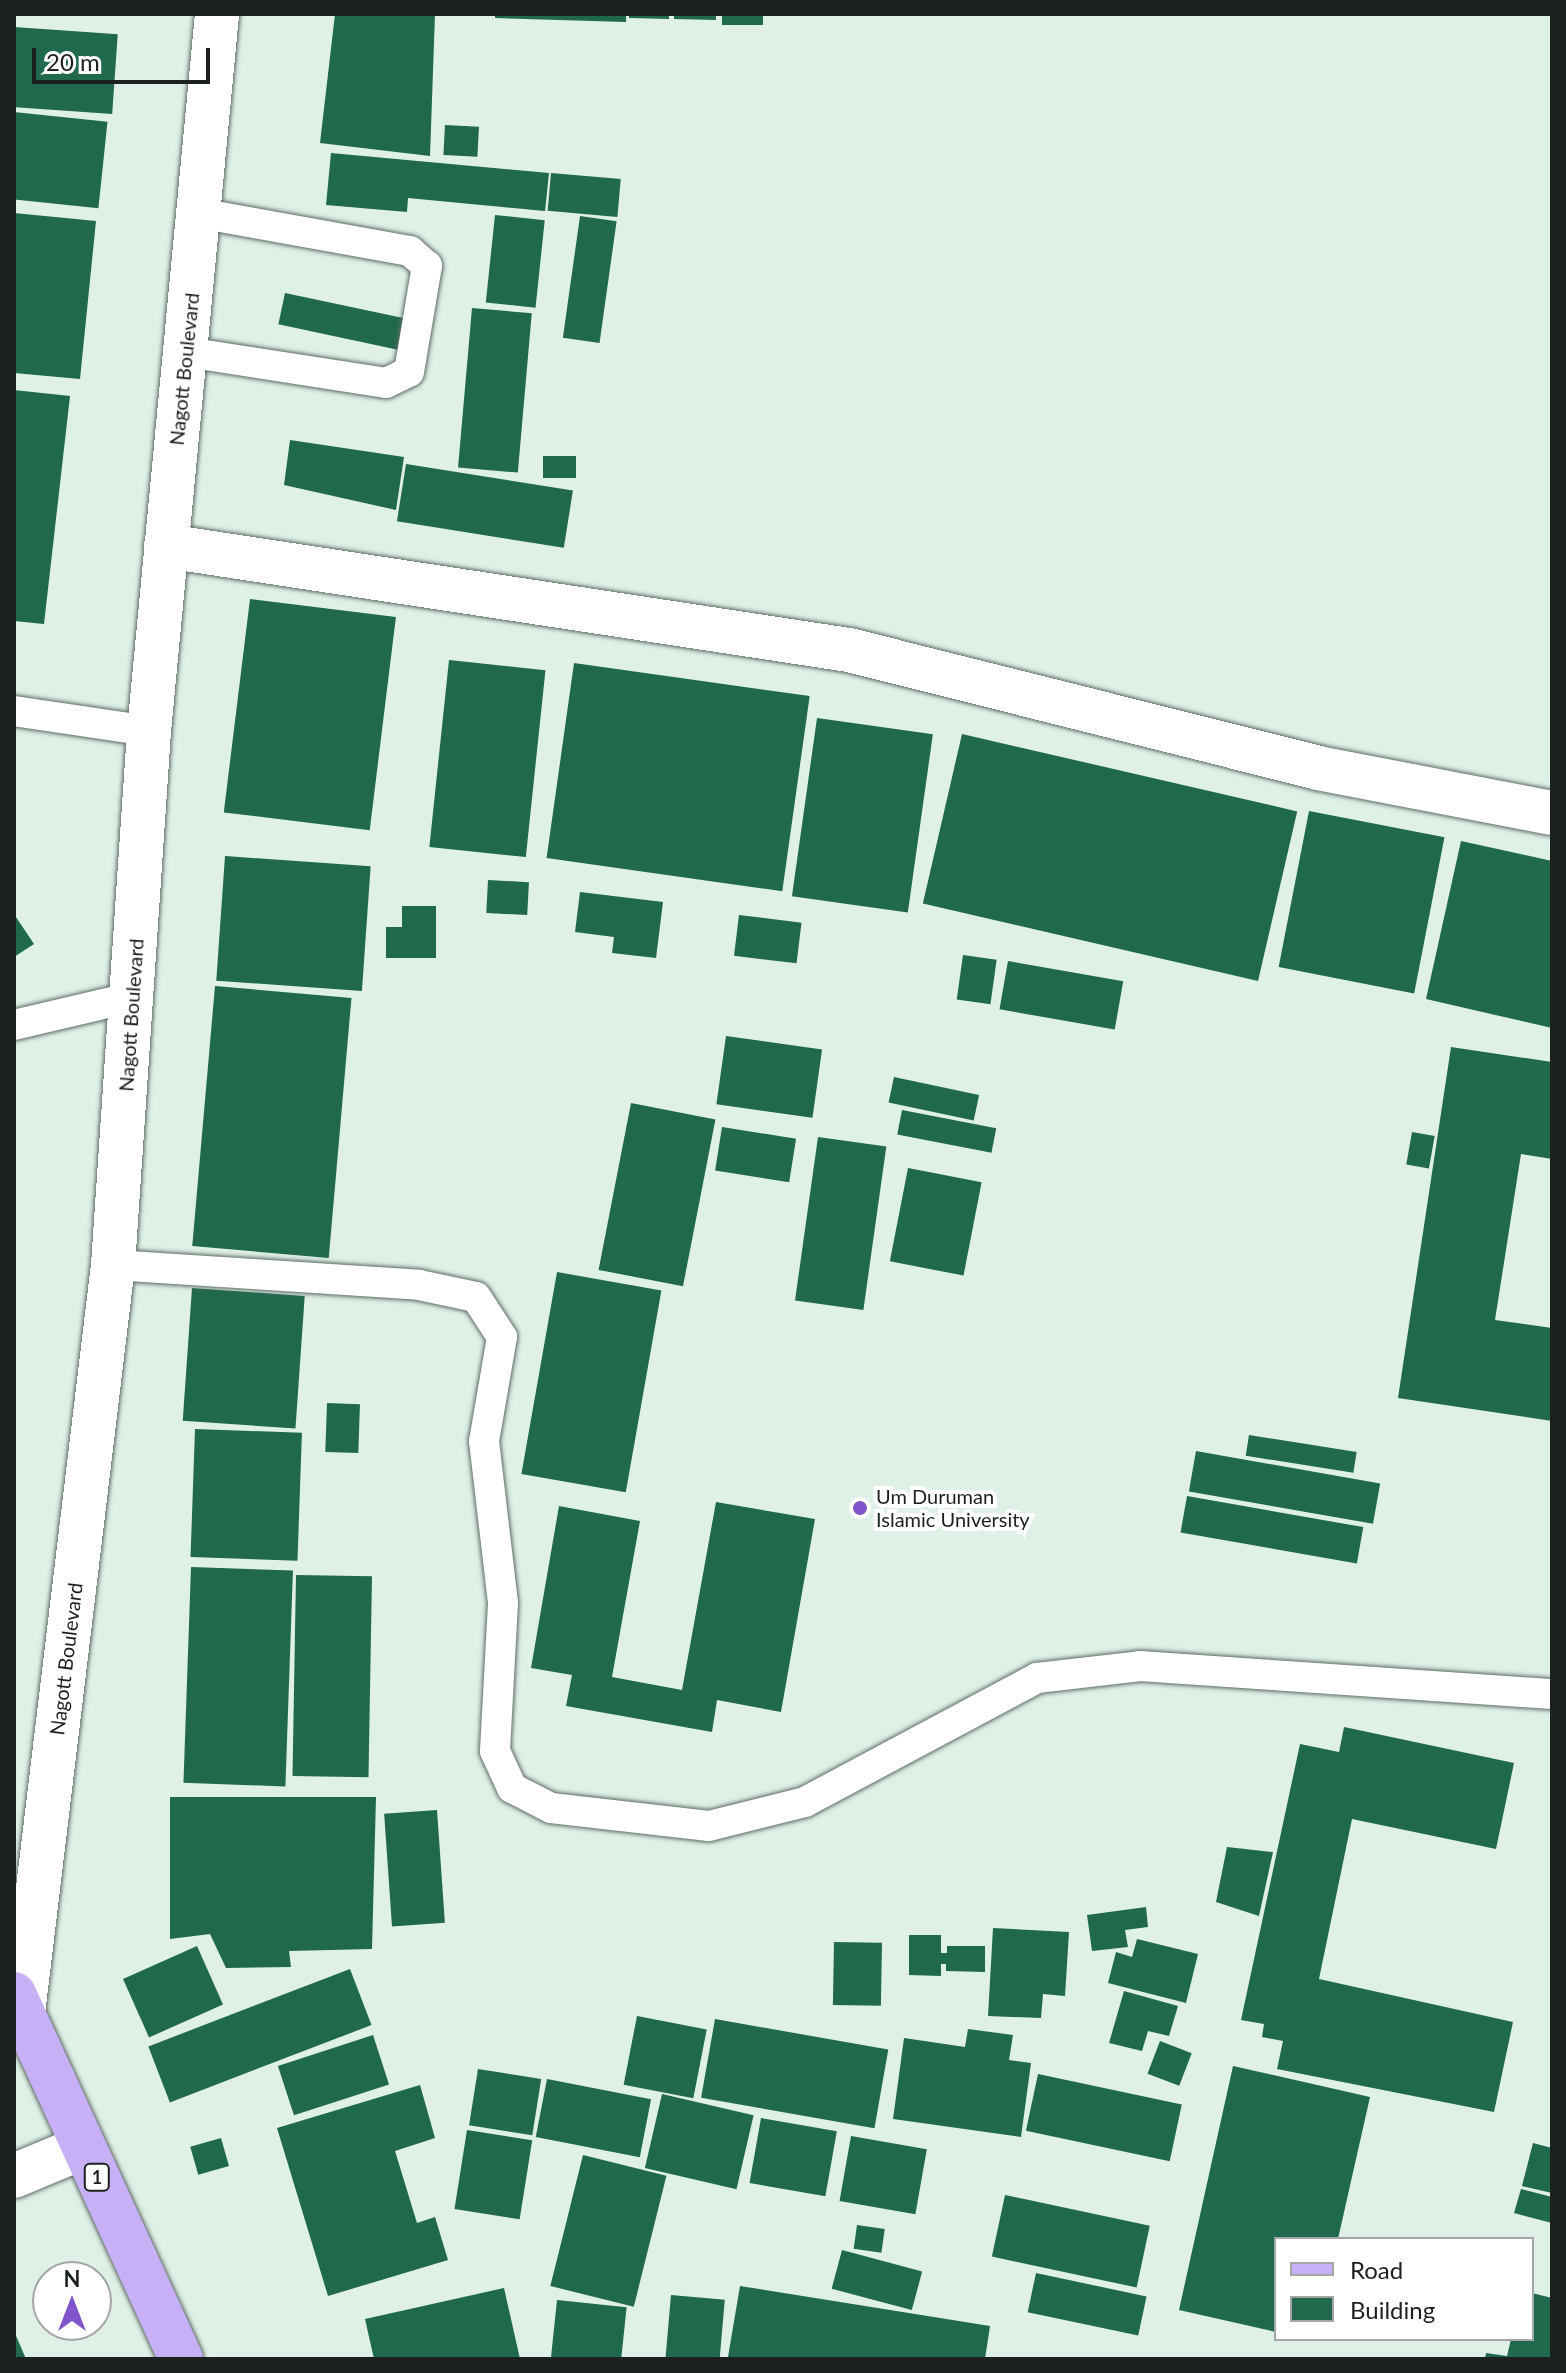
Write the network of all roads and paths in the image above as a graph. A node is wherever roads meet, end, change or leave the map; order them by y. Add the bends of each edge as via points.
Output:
1 (217, 14) edge
2 (199, 213) junction
3 (186, 352) junction
4 (166, 546) junction
5 (14, 711) edge
6 (149, 731) junction
7 (1552, 813) edge
8 (133, 997) junction
9 (14, 1025) edge
10 (113, 1265) junction
11 (1552, 1694) edge
12 (18, 2004) edge
13 (83, 2147) junction
14 (14, 2176) edge
15 (181, 2359) edge

1 - 2 street, Nagott Boulevard
2 - 3 street, Nagott Boulevard
2 - 3 lane via 410,251 427,266 409,372 386,383
3 - 4 street, Nagott Boulevard
4 - 6 street, Nagott Boulevard
4 - 7 street via 849,650 1318,768
5 - 6 lane
6 - 8 street, Nagott Boulevard
8 - 9 lane
8 - 10 street, Nagott Boulevard
10 - 11 lane via 419,1285 476,1297 502,1337 484,1441 503,1603 495,1751 512,1788 551,1808 709,1826 805,1802 1037,1678 1140,1666
10 - 12 street, Nagott Boulevard
12 - 13 main road, 1
13 - 14 street
13 - 15 main road, 1

